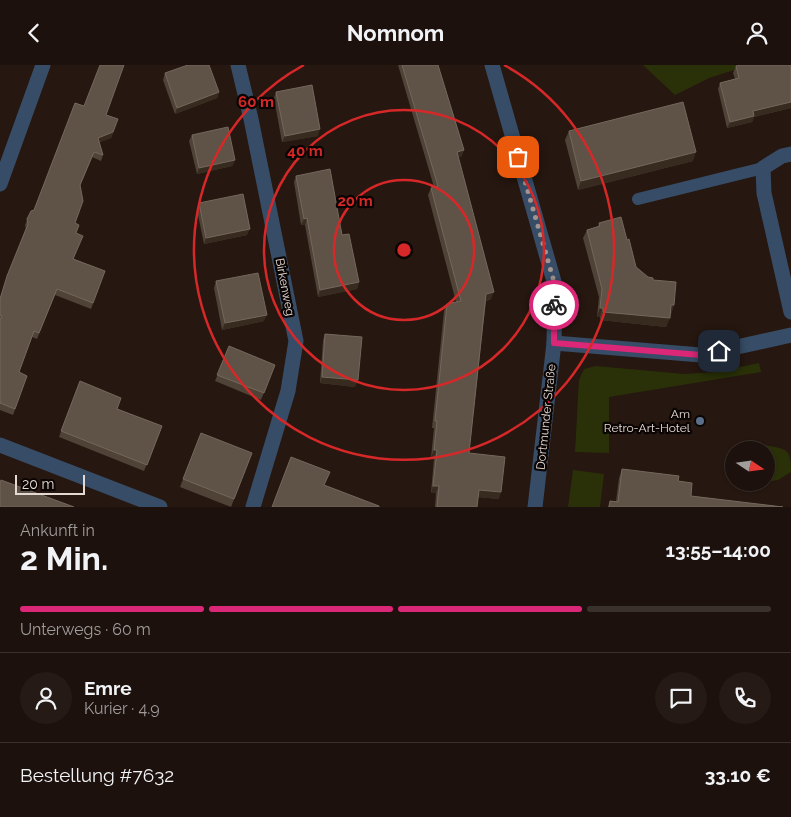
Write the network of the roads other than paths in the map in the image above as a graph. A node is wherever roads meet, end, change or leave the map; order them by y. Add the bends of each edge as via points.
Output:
1 (43, 65) edge
2 (238, 65) edge
3 (492, 65) edge
4 (791, 154) edge
5 (764, 168) junction
6 (0, 184) edge
7 (638, 199) dead end
8 (791, 312) edge
9 (791, 335) edge
10 (554, 343) junction
11 (0, 445) edge
12 (160, 507) edge
13 (253, 507) edge
14 (535, 507) edge

1 - 6 street
2 - 13 street, Birkenweg via 296,341 288,391
3 - 10 street, Dortmunder Straße via 555,285
4 - 5 street
5 - 7 lane
5 - 8 street via 764,193
9 - 10 street via 701,355
10 - 14 street, Dortmunder Straße
11 - 12 street

